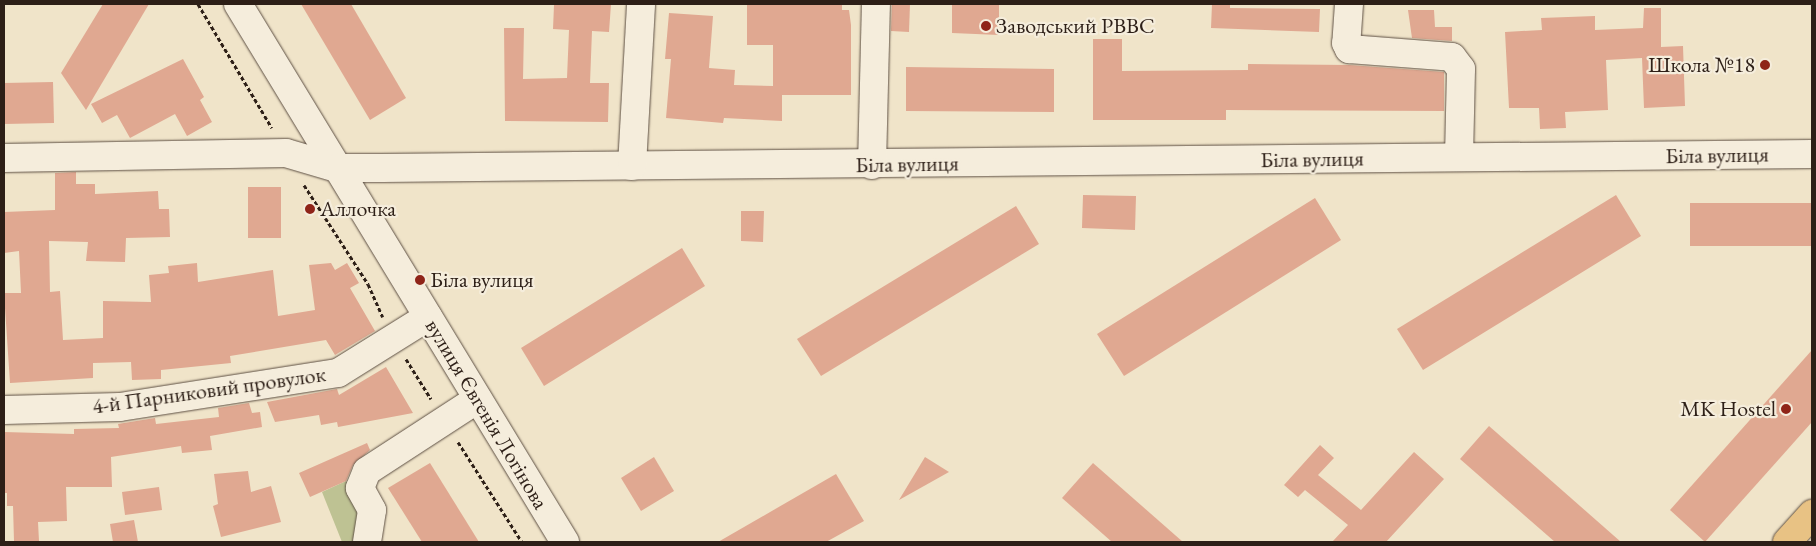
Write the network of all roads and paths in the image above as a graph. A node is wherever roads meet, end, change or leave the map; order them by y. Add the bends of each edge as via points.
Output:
1 (198, 4) edge
2 (238, 4) edge
3 (641, 4) edge
4 (876, 4) edge
5 (1350, 4) edge
6 (274, 131) dead end
7 (1812, 154) edge
8 (1459, 157) junction
9 (4, 158) edge
10 (872, 165) junction
11 (632, 166) junction
12 (337, 168) junction
13 (428, 317) junction
14 (478, 399) junction
15 (4, 410) edge
16 (1812, 514) edge
17 (367, 542) edge
18 (565, 542) edge
19 (1787, 542) edge

1 - 6 path
2 - 12 street, вулиця Євгенія Логінова
3 - 11 street
4 - 10 street
5 - 8 street via 1346,43 1349,49 1452,57 1461,69
7 - 8 street, Біла вулиця
8 - 10 street, Біла вулиця
9 - 12 street, Біла вулиця via 286,153
10 - 11 street, Біла вулиця
11 - 12 street, Біла вулиця
12 - 13 street, вулиця Євгенія Логінова
13 - 14 street, вулиця Євгенія Логінова
13 - 15 street, 4-й Парниковий провулок via 338,373 120,407
14 - 17 street via 367,471 360,488 372,510
14 - 18 street, вулиця Євгенія Логінова
16 - 19 main road

